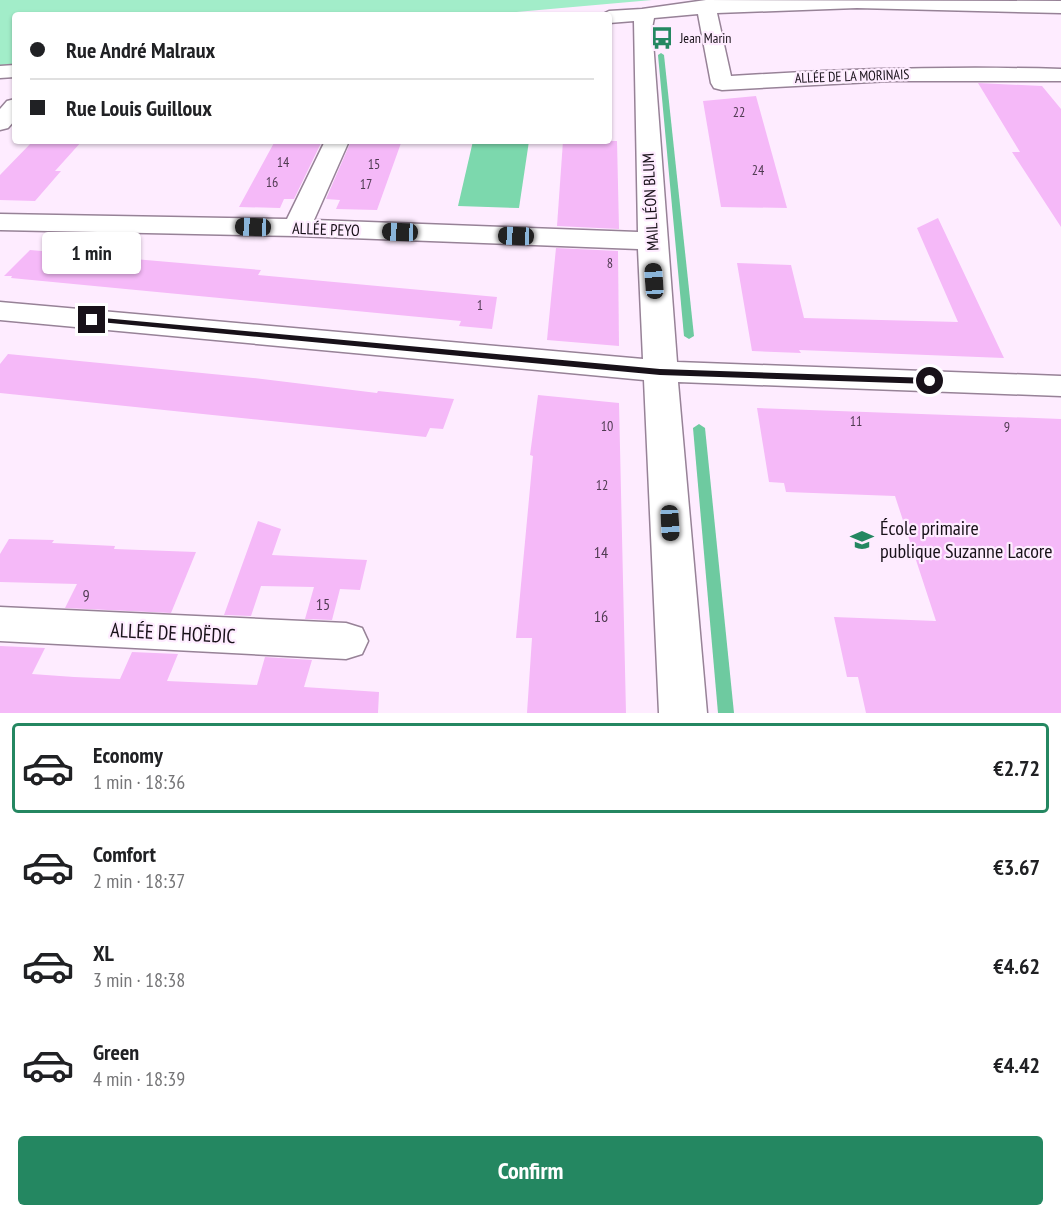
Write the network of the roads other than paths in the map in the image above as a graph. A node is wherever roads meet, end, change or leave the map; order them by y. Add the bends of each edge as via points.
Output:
1 (706, 6) junction
2 (1061, 7) edge
3 (645, 15) junction
4 (612, 17) edge
5 (1061, 75) edge
6 (12, 109) edge
7 (0, 123) edge
8 (337, 144) edge
9 (0, 222) edge
10 (297, 228) junction
11 (652, 242) junction
12 (0, 311) edge
13 (660, 372) junction
14 (1061, 386) edge
15 (0, 624) edge
16 (346, 641) dead end
17 (683, 713) edge

1 - 2 street via 878,1
1 - 3 street
1 - 5 street, ALLÉE DE LA MORINAIS via 722,83 920,73
3 - 4 street
3 - 11 street, MAIL LÉON BLUM via 642,34
6 - 7 street
8 - 10 street
9 - 10 street, ALLÉE PEYO
10 - 11 street, ALLÉE PEYO
11 - 13 street, MAIL LÉON BLUM
12 - 13 street
13 - 14 street
13 - 17 street, MAIL LÉON BLUM
15 - 16 street, ALLÉE DE HOËDIC

